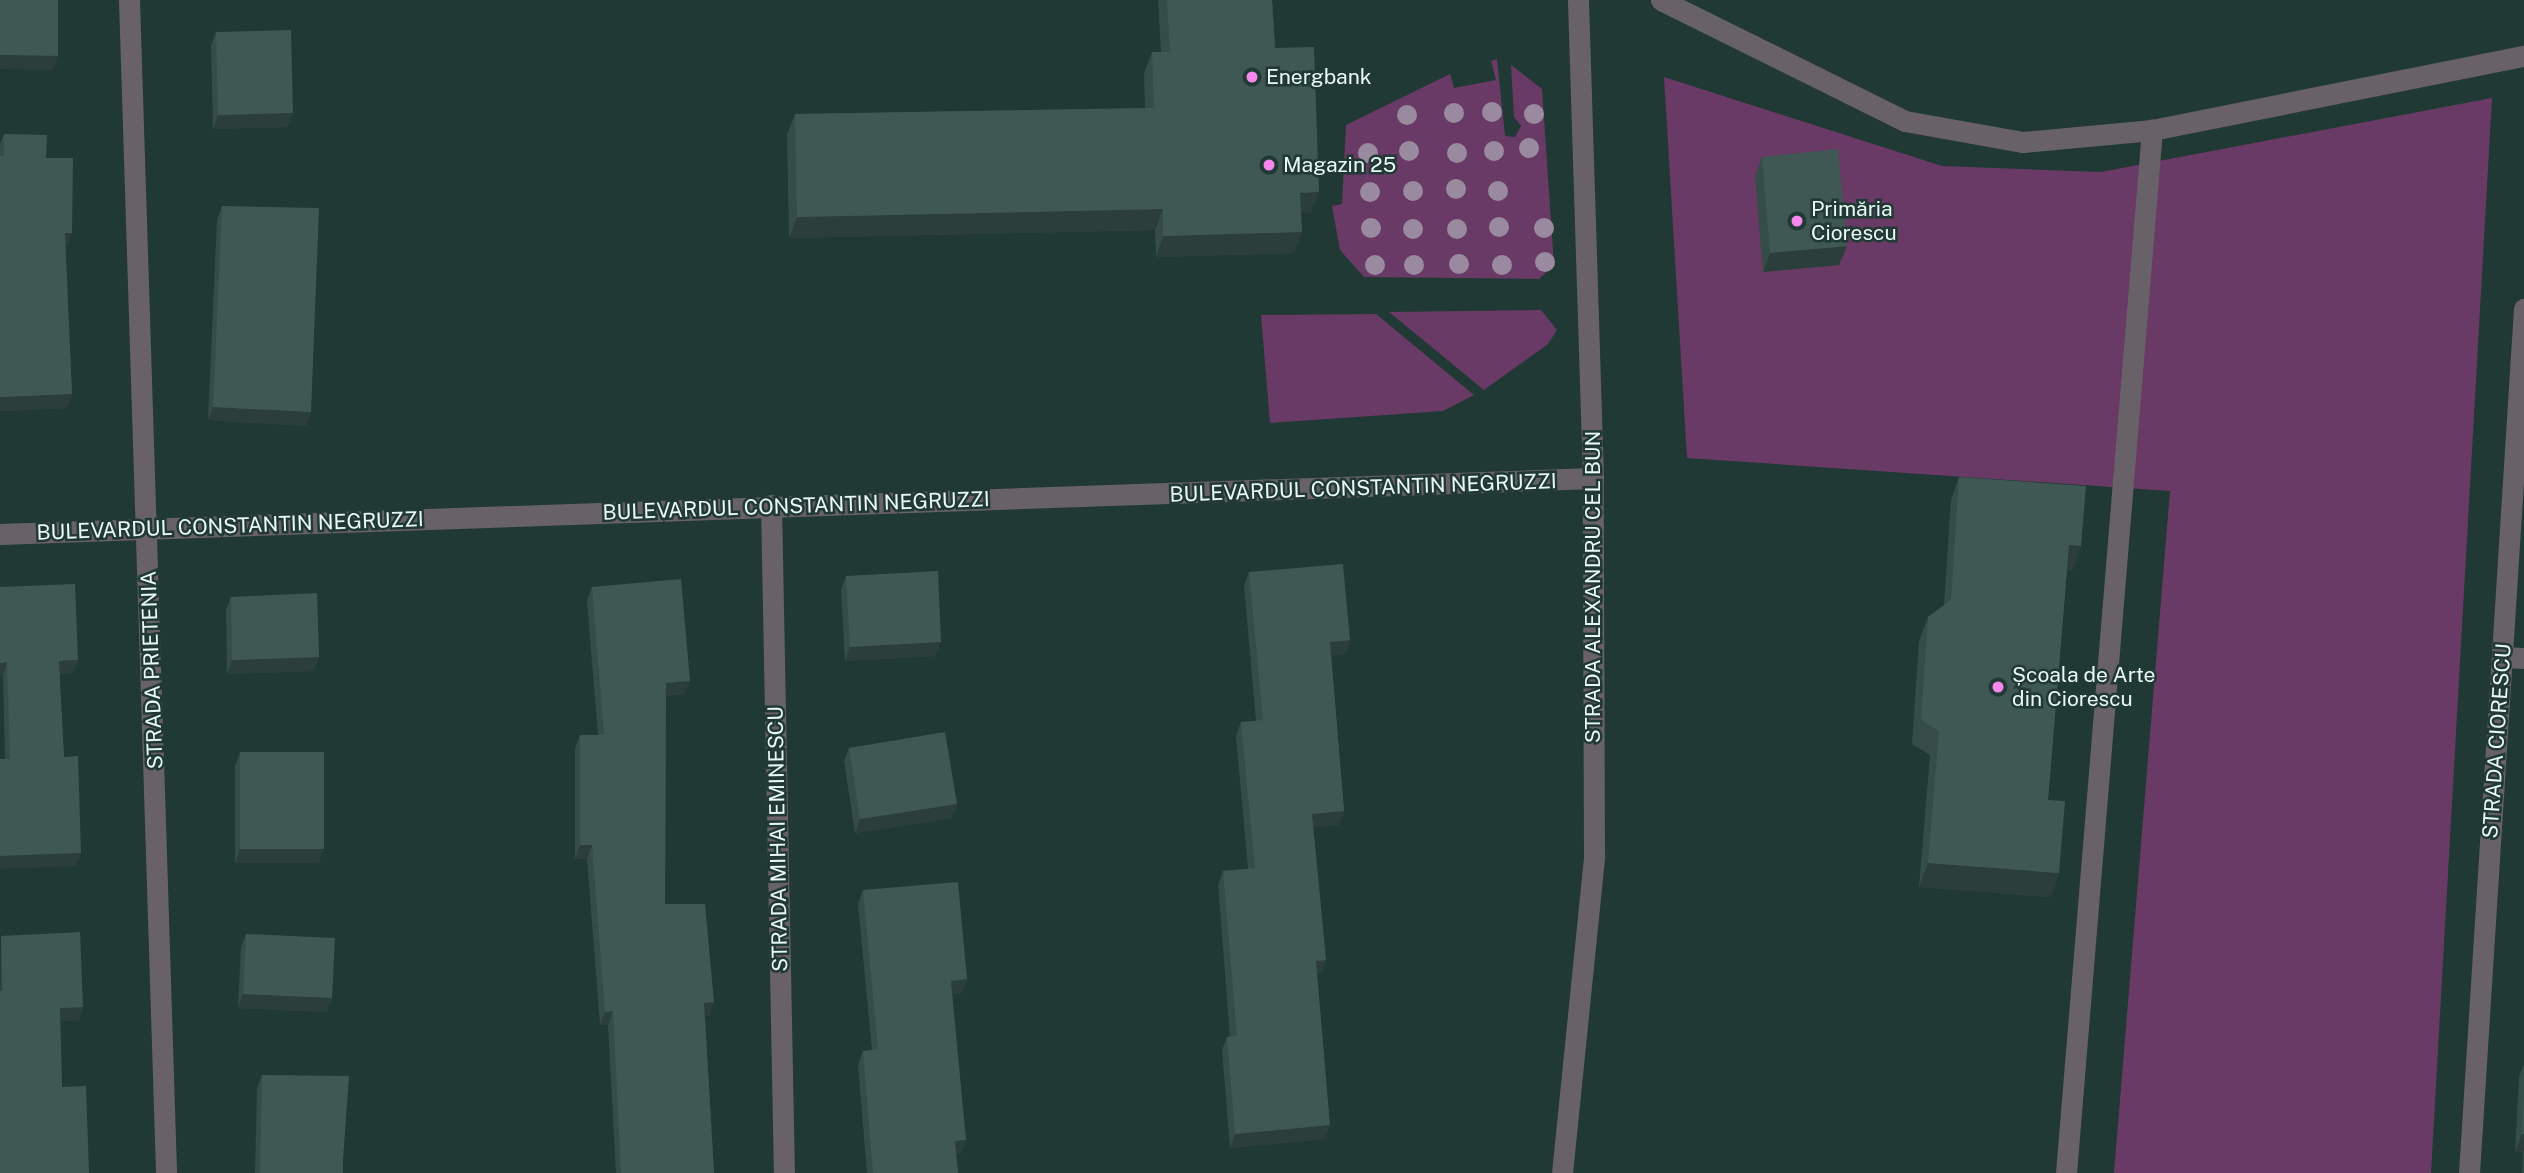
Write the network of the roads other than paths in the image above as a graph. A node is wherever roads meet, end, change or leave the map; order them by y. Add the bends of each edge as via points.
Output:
1 (129, 0) edge
2 (1578, 0) edge
3 (1661, 0) edge
4 (2524, 55) edge
5 (2152, 130) junction
6 (2524, 309) edge
7 (1593, 478) junction
8 (771, 505) junction
9 (149, 530) junction
10 (0, 534) edge
11 (2514, 657) edge
12 (166, 1173) edge
13 (784, 1173) edge
14 (1562, 1173) edge
15 (2066, 1173) edge
16 (2469, 1173) edge

1 - 9 street, STRADA PRIETENIA
2 - 7 street, STRADA ALEXANDRU CEL BUN
3 - 5 street via 1905,121 2024,142
4 - 5 street
5 - 15 street
6 - 11 street, STRADA CIORESCU
7 - 8 street, BULEVARDUL CONSTANTIN NEGRUZZI
7 - 14 street, STRADA ALEXANDRU CEL BUN via 1594,856
8 - 9 street, BULEVARDUL CONSTANTIN NEGRUZZI
8 - 13 street, STRADA MIHAI EMINESCU
9 - 10 street, BULEVARDUL CONSTANTIN NEGRUZZI
9 - 12 street, STRADA PRIETENIA
11 - 16 street, STRADA CIORESCU

